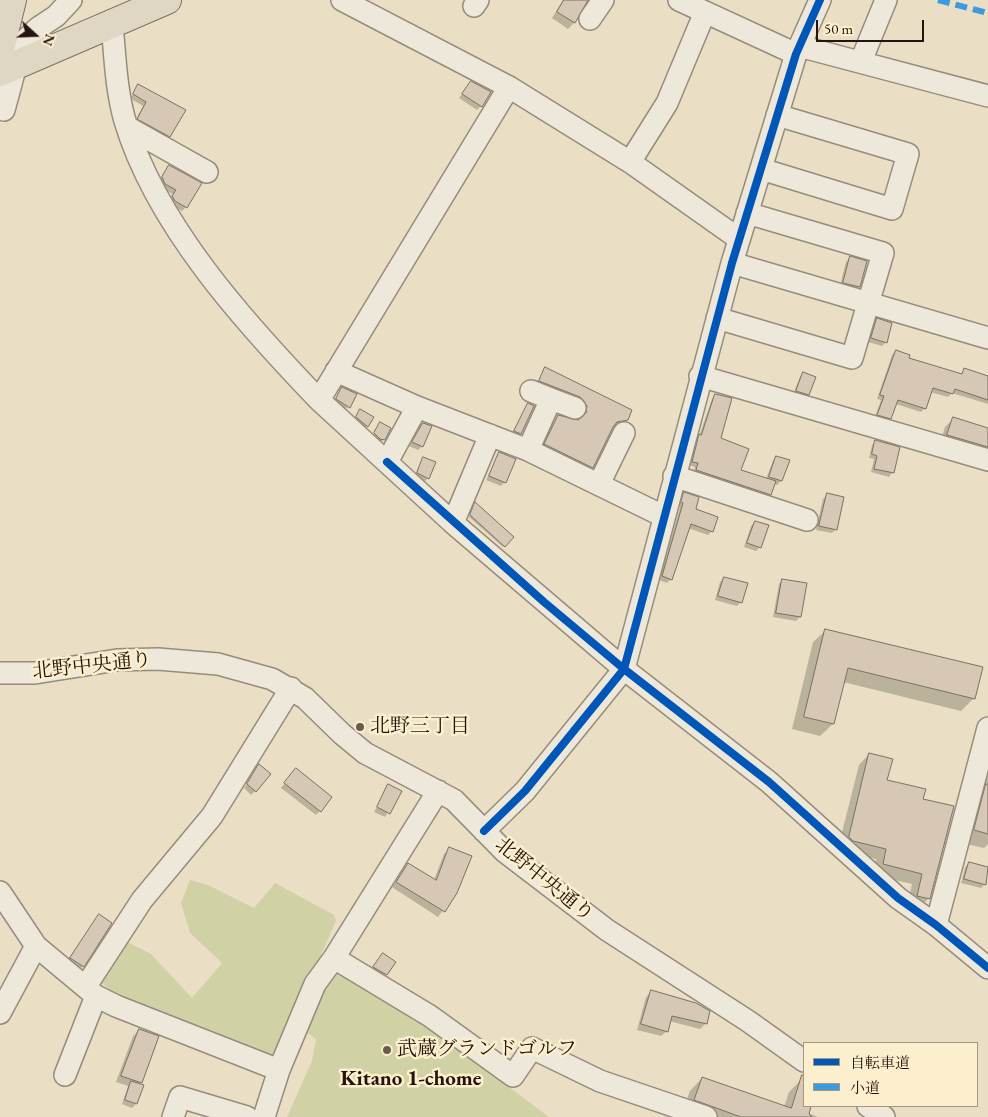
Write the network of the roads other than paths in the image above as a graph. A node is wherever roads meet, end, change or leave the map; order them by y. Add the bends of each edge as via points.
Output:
1 (12, 0) edge
2 (71, 0) edge
3 (167, 0) edge
4 (342, 0) edge
5 (603, 0) edge
6 (680, 0) edge
7 (820, 0) edge
8 (886, 0) edge
9 (706, 12) junction
10 (590, 19) dead end
11 (112, 24) junction
12 (798, 50) junction
13 (861, 61) junction
14 (5, 62) edge
15 (509, 87) junction
16 (988, 96) edge
17 (4, 110) dead end
18 (778, 115) junction
19 (127, 127) junction
20 (630, 162) junction
21 (761, 170) junction
22 (207, 172) dead end
23 (747, 213) junction
24 (739, 239) junction
25 (732, 263) junction
26 (868, 303) junction
27 (717, 318) junction
28 (988, 338) edge
29 (336, 371) junction
30 (700, 376) junction
31 (532, 391) dead end
32 (551, 399) junction
33 (318, 400) junction
34 (418, 407) junction
35 (575, 408) dead end
36 (624, 433) dead end
37 (490, 435) junction
38 (528, 450) junction
39 (988, 460) edge
40 (387, 462) junction
41 (674, 476) junction
42 (599, 484) junction
43 (663, 516) junction
44 (807, 520) dead end
45 (453, 523) junction
46 (624, 669) junction
47 (0, 673) edge
48 (291, 688) junction
49 (988, 728) edge
50 (438, 790) junction
51 (484, 831) junction
52 (0, 892) edge
53 (936, 926) junction
54 (36, 946) junction
55 (334, 958) junction
56 (988, 968) edge
57 (91, 991) junction
58 (0, 1013) edge
59 (803, 1060) edge
60 (279, 1070) junction
61 (64, 1075) dead end
62 (869, 1107) edge
63 (173, 1117) edge
64 (246, 1117) edge
65 (264, 1117) edge
66 (706, 1117) edge
67 (884, 1117) edge

1 - 14 main road
2 - 14 street
3 - 11 main road
4 - 15 street
5 - 10 street
6 - 9 street
7 - 12 street
8 - 13 street
9 - 12 street
9 - 20 street via 667,103
11 - 14 main road
11 - 19 street via 116,73
12 - 13 street
12 - 18 street
13 - 16 street
14 - 17 street
15 - 20 street
15 - 29 street
18 - 21 street
18 - 21 street via 908,154 892,209
19 - 22 street
19 - 33 street via 171,219 268,348
20 - 24 street
21 - 23 street
23 - 24 street
23 - 26 street via 883,253
24 - 25 street
25 - 26 street
25 - 27 street
26 - 27 street via 852,358
26 - 28 street
27 - 30 street
29 - 33 street
29 - 34 street
30 - 39 street
30 - 41 street
31 - 32 street
32 - 35 street
32 - 38 street
33 - 40 street
34 - 37 street
34 - 40 street
36 - 42 street
37 - 38 street
37 - 45 street
38 - 42 street
40 - 45 street
41 - 43 street
41 - 44 street
42 - 43 street
43 - 46 street
45 - 46 street
46 - 51 street via 525,791
46 - 53 street via 769,782 898,898
47 - 48 street, 北野中央通り via 35,673 117,660 188,661 255,673
48 - 50 street, 北野中央通り via 365,754
48 - 57 street via 212,816 142,900
49 - 53 street
50 - 51 street, 北野中央通り via 454,800
50 - 55 street
51 - 59 street, 北野中央通り via 505,852 607,930
52 - 54 street
53 - 56 street
54 - 57 street
54 - 58 street
55 - 60 street via 315,984
55 - 66 street via 430,1016 513,1076 532,1048 600,1082
57 - 60 street via 116,1006
57 - 61 street
60 - 65 street
62 - 67 street
63 - 64 street via 180,1097

